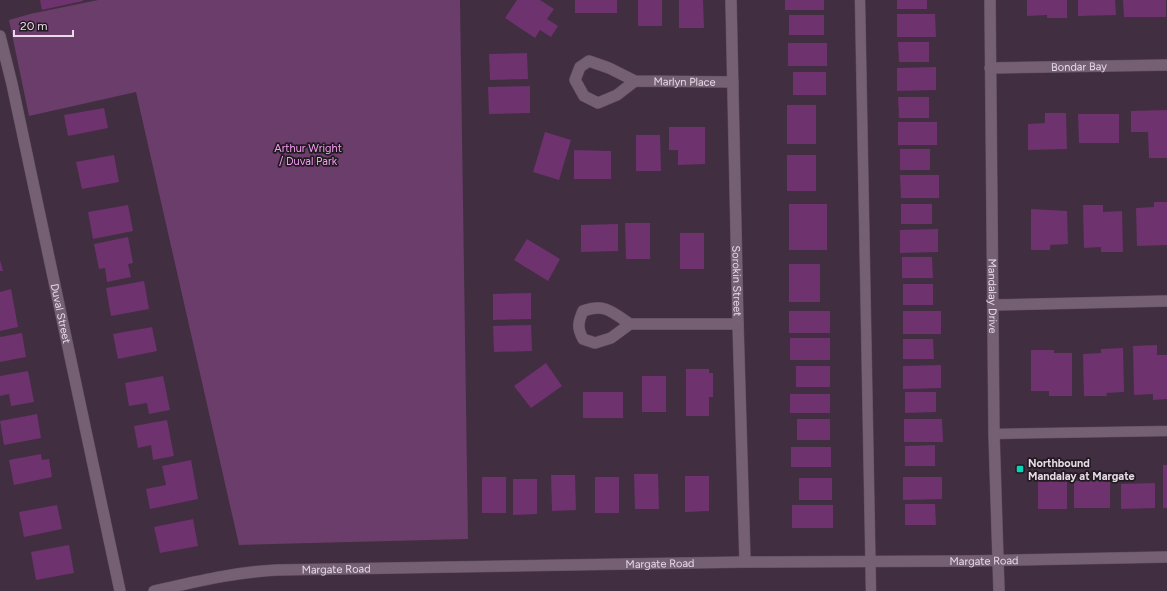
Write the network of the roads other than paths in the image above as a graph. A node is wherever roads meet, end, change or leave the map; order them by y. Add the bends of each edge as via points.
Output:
1 (732, 0) edge
2 (860, 0) edge
3 (990, 0) edge
4 (0, 36) edge
5 (1167, 65) edge
6 (990, 68) junction
7 (635, 81) junction
8 (733, 82) junction
9 (1167, 301) edge
10 (993, 305) junction
11 (630, 324) dead end
12 (738, 324) junction
13 (1167, 431) edge
14 (994, 434) junction
15 (1167, 557) edge
16 (998, 560) junction
17 (869, 561) junction
18 (745, 562) junction
19 (120, 591) edge
20 (154, 591) edge
21 (871, 591) edge
22 (998, 591) edge

1 - 8 street, Sorokin Street
2 - 17 lane
3 - 6 street, Mandalay Drive
4 - 19 street, Duval Street
5 - 6 street, Bondar Bay
6 - 10 street, Mandalay Drive
7 - 7 street, Marlyn Place via 589,61 580,67 575,80 584,96 598,103 617,95
7 - 8 street, Marlyn Place
8 - 12 street, Sorokin Street
9 - 10 street
10 - 14 street, Mandalay Drive
11 - 12 street
12 - 18 street, Sorokin Street
13 - 14 lane
14 - 16 street, Mandalay Drive
15 - 16 street, Margate Road
16 - 17 street, Margate Road
16 - 22 street, Mandalay Drive
17 - 18 street, Margate Road
17 - 21 lane
18 - 20 street, Margate Road via 256,571

